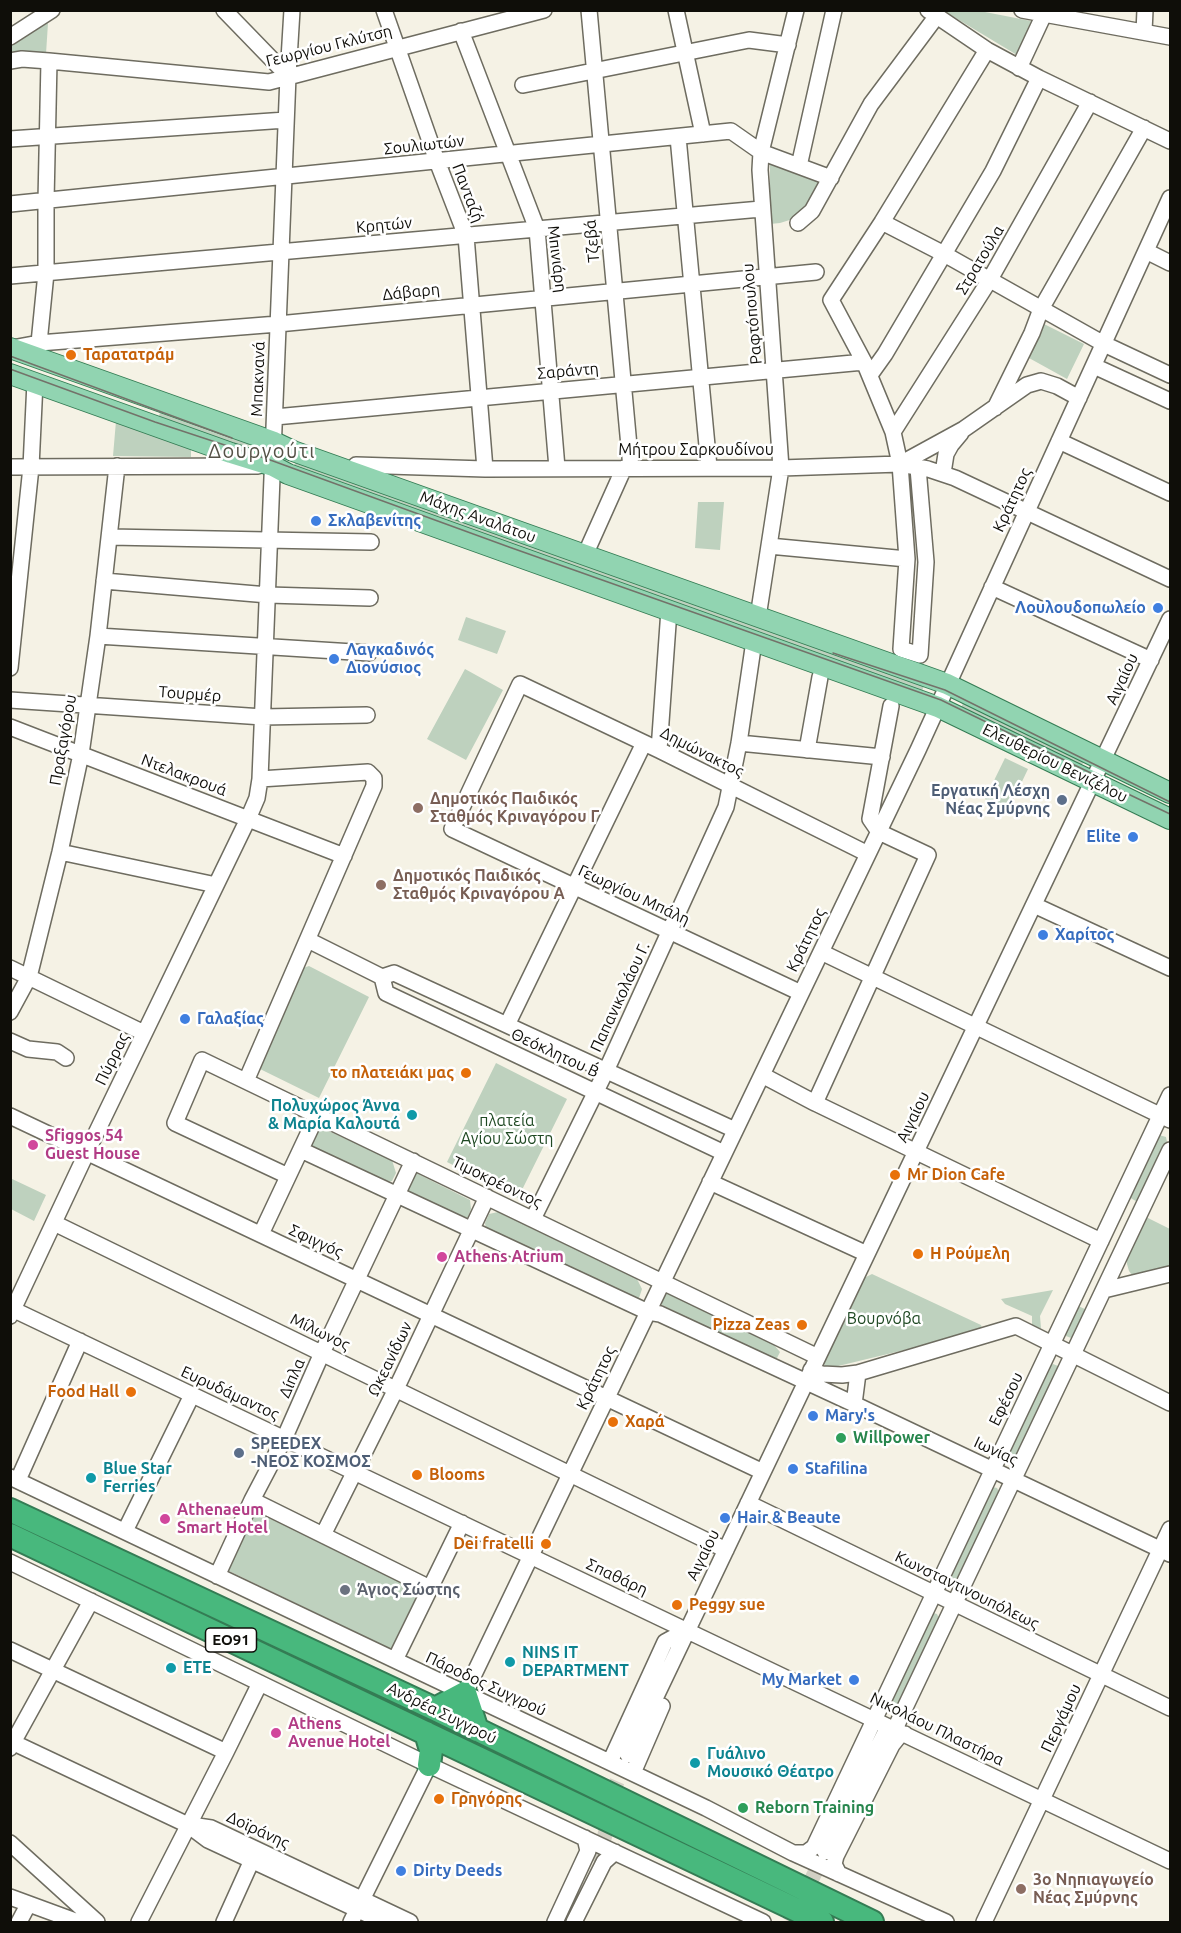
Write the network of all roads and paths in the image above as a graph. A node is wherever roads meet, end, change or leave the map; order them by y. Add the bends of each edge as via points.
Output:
1 (52, 10) edge
2 (224, 10) edge
3 (292, 10) edge
4 (384, 10) edge
5 (544, 10) edge
6 (589, 10) edge
7 (676, 10) edge
8 (796, 10) edge
9 (834, 10) edge
10 (1022, 10) edge
11 (1145, 10) edge
12 (1045, 13) edge
13 (932, 14) edge
14 (460, 31) junction
15 (1144, 32) junction
16 (10, 37) edge
17 (1170, 37) edge
18 (788, 45) junction
19 (396, 49) junction
20 (987, 50) junction
21 (687, 53) junction
22 (10, 61) edge
23 (49, 61) junction
24 (1019, 68) junction
25 (595, 72) junction
26 (288, 76) junction
27 (1039, 78) junction
28 (523, 85) dead end
29 (1090, 102) junction
30 (286, 120) junction
31 (1144, 128) junction
32 (703, 134) junction
33 (47, 137) junction
34 (678, 137) junction
35 (10, 139) edge
36 (1170, 141) edge
37 (602, 145) junction
38 (761, 152) junction
39 (507, 154) junction
40 (437, 161) junction
41 (799, 166) junction
42 (284, 177) junction
43 (831, 178) junction
44 (1170, 198) edge
45 (46, 201) junction
46 (10, 204) edge
47 (761, 209) junction
48 (685, 216) junction
49 (882, 222) junction
50 (609, 223) junction
51 (798, 223) dead end
52 (537, 229) junction
53 (466, 236) junction
54 (1146, 251) junction
55 (281, 253) junction
56 (944, 254) junction
57 (1170, 263) edge
58 (816, 272) dead end
59 (46, 273) junction
60 (766, 275) junction
61 (10, 276) edge
62 (989, 281) junction
63 (691, 283) junction
64 (615, 291) junction
65 (544, 298) junction
66 (471, 304) junction
67 (1041, 309) junction
68 (278, 324) junction
69 (39, 344) junction
70 (1104, 344) junction
71 (10, 348) edge
72 (1094, 366) junction
73 (867, 368) junction
74 (774, 369) junction
75 (10, 374) edge
76 (1170, 375) edge
77 (700, 377) junction
78 (35, 382) junction
79 (624, 384) junction
80 (551, 390) junction
81 (479, 398) junction
82 (1079, 398) junction
83 (1170, 401) edge
84 (995, 408) junction
85 (275, 417) junction
86 (963, 429) junction
87 (892, 432) junction
88 (1059, 441) junction
89 (274, 442) junction
90 (900, 464) junction
91 (356, 465) dead end
92 (117, 466) junction
93 (273, 466) junction
94 (10, 467) edge
95 (31, 467) junction
96 (709, 467) junction
97 (557, 468) junction
98 (628, 468) junction
99 (781, 468) junction
100 (918, 468) junction
101 (485, 469) junction
102 (943, 473) junction
103 (1170, 493) edge
104 (1027, 511) junction
105 (110, 537) junction
106 (270, 540) junction
107 (371, 542) dead end
108 (769, 546) junction
109 (585, 555) junction
110 (907, 559) junction
111 (1170, 579) edge
112 (104, 581) junction
113 (992, 587) junction
114 (906, 588) junction
115 (924, 590) junction
116 (268, 595) junction
117 (370, 598) dead end
118 (669, 610) junction
119 (758, 617) junction
120 (1170, 619) edge
121 (98, 636) junction
122 (754, 641) junction
123 (266, 647) junction
124 (369, 653) dead end
125 (1151, 660) junction
126 (10, 668) edge
127 (819, 677) dead end
128 (947, 684) junction
129 (10, 700) edge
130 (88, 706) junction
131 (891, 706) dead end
132 (938, 707) junction
133 (367, 715) dead end
134 (263, 717) junction
135 (10, 727) edge
136 (644, 743) junction
137 (739, 743) junction
138 (659, 750) junction
139 (807, 750) junction
140 (81, 754) junction
141 (882, 757) junction
142 (1104, 760) junction
143 (261, 780) junction
144 (1093, 781) junction
145 (731, 787) junction
146 (1170, 792) edge
147 (248, 819) junction
148 (1170, 819) edge
149 (452, 829) joint
150 (879, 832) junction
151 (60, 852) junction
152 (868, 854) junction
153 (344, 856) junction
154 (216, 885) junction
155 (574, 886) junction
156 (1034, 905) junction
157 (671, 932) junction
158 (308, 940) junction
159 (821, 952) junction
160 (10, 968) edge
161 (1170, 968) edge
162 (382, 976) junction
163 (29, 977) junction
164 (873, 977) junction
165 (801, 993) junction
166 (10, 1012) edge
167 (507, 1025) junction
168 (976, 1027) junction
169 (144, 1033) junction
170 (10, 1041) edge
171 (66, 1058) dead end
172 (606, 1071) junction
173 (762, 1075) junction
174 (246, 1081) junction
175 (595, 1092) junction
176 (1170, 1095) edge
177 (816, 1103) junction
178 (317, 1115) junction
179 (10, 1116) edge
180 (1166, 1118) edge
181 (735, 1130) junction
182 (301, 1150) junction
183 (1170, 1150) edge
184 (916, 1151) junction
185 (87, 1152) junction
186 (724, 1153) junction
187 (413, 1161) junction
188 (288, 1176) junction
189 (710, 1182) junction
190 (397, 1194) junction
191 (487, 1197) junction
192 (533, 1219) junction
193 (54, 1223) junction
194 (472, 1229) junction
195 (261, 1234) junction
196 (1101, 1241) junction
197 (867, 1254) junction
198 (1170, 1274) edge
199 (357, 1280) junction
200 (662, 1281) junction
201 (1104, 1290) junction
202 (12, 1312) edge
203 (648, 1312) junction
204 (431, 1315) junction
205 (80, 1341) junction
206 (1052, 1344) junction
207 (322, 1353) junction
208 (1073, 1354) junction
209 (812, 1370) junction
210 (858, 1373) junction
211 (396, 1389) junction
212 (192, 1395) junction
213 (606, 1398) junction
214 (1170, 1403) edge
215 (854, 1404) junction
216 (284, 1439) junction
217 (993, 1469) junction
218 (355, 1472) junction
219 (763, 1472) junction
220 (570, 1474) junction
221 (14, 1478) edge
222 (1014, 1479) junction
223 (252, 1500) junction
224 (748, 1503) junction
225 (10, 1510) edge
226 (462, 1523) junction
227 (1170, 1529) edge
228 (125, 1531) junction
229 (10, 1535) edge
230 (323, 1535) junction
231 (726, 1550) junction
232 (1166, 1552) edge
233 (531, 1556) junction
234 (10, 1562) edge
235 (217, 1576) junction
236 (430, 1588) junction
237 (934, 1594) junction
238 (91, 1601) junction
239 (954, 1605) junction
240 (687, 1630) junction
241 (10, 1650) edge
242 (395, 1660) junction
243 (53, 1670) junction
244 (1102, 1675) junction
245 (260, 1683) junction
246 (465, 1693) junction
247 (1170, 1708) edge
248 (435, 1709) junction
249 (875, 1719) junction
250 (477, 1730) junction
251 (895, 1732) junction
252 (426, 1733) junction
253 (12, 1744) edge
254 (452, 1746) junction
255 (226, 1752) junction
256 (628, 1755) tunnel mouth
257 (610, 1762) junction
258 (429, 1764) junction
259 (633, 1773) junction
260 (1042, 1800) junction
261 (188, 1825) junction
262 (585, 1838) junction
263 (10, 1843) edge
264 (615, 1852) junction
265 (825, 1852) tunnel mouth
266 (793, 1853) junction
267 (252, 1860) junction
268 (1170, 1861) edge
269 (595, 1862) tunnel mouth
270 (839, 1874) junction
271 (10, 1897) edge
272 (28, 1905) junction
273 (357, 1911) edge
274 (19, 1923) edge
275 (78, 1923) edge
276 (97, 1923) edge
277 (139, 1923) edge
278 (224, 1923) edge
279 (384, 1923) edge
280 (410, 1923) edge
281 (555, 1923) edge
282 (566, 1923) edge
283 (574, 1923) edge
284 (763, 1923) edge
285 (822, 1923) edge
286 (872, 1923) edge
287 (946, 1923) edge
288 (984, 1923) edge

1 - 16 street
2 - 26 street
3 - 26 street, Μπακνανά
4 - 19 street, Πανταζή
5 - 14 street, Γεωργίου Γκλύτση
6 - 25 street, Τζεβά
7 - 21 street
8 - 18 street, Ραφτόπουλου
9 - 41 street
10 - 12 street
11 - 15 street
12 - 15 street
12 - 24 street
13 - 20 street
13 - 43 street via 871,104
14 - 19 street, Γεωργίου Γκλύτση
14 - 39 street, Μπινιάρη
15 - 17 street
18 - 21 street via 749,40
18 - 38 street, Ραφτόπουλου
19 - 26 street, Γεωργίου Γκλύτση
19 - 40 street, Πανταζή
20 - 24 street
20 - 49 street
21 - 25 street
21 - 32 street
22 - 23 street, Γεωργίου Γκλύτση
23 - 26 street, Γεωργίου Γκλύτση via 269,82
23 - 33 street
24 - 27 street
25 - 28 street
25 - 37 street, Τζεβά
26 - 30 street, Μπακνανά
27 - 29 street
27 - 56 street via 993,171
29 - 31 street
29 - 62 street, Στρατούλα
30 - 33 street
30 - 42 street, Μπακνανά
31 - 36 street
31 - 67 street
32 - 34 street, Σουλιωτών
32 - 38 street, Σουλιωτών via 731,131
33 - 35 street
33 - 45 street
34 - 37 street, Σουλιωτών
34 - 48 street
37 - 39 street, Σουλιωτών
37 - 50 street, Τζεβά
38 - 41 street, Σουλιωτών
38 - 47 street, Ραφτόπουλου
39 - 40 street, Σουλιωτών
39 - 52 street, Μπινιάρη
40 - 42 street, Σουλιωτών
40 - 53 street, Πανταζή
41 - 43 street, Σουλιωτών
42 - 45 street, Σουλιωτών
42 - 55 street, Μπακνανά
43 - 51 street via 812,211
44 - 54 street, Κράτητος
45 - 46 street, Σουλιωτών
45 - 59 street
47 - 48 street, Κρητών
47 - 60 street, Ραφτόπουλου
48 - 50 street, Κρητών
48 - 63 street
49 - 56 street
49 - 73 street via 831,300
50 - 52 street, Κρητών
50 - 64 street, Τζεβά
52 - 53 street, Κρητών
52 - 65 street, Μπινιάρη
53 - 55 street, Κρητών
53 - 66 street, Πανταζή
54 - 57 street
54 - 70 street, Κράτητος
55 - 59 street, Κρητών
55 - 68 street, Μπακνανά
56 - 62 street
56 - 73 street via 885,354
58 - 60 street, Δάβαρη
59 - 61 street, Κρητών
59 - 69 street
60 - 63 street, Δάβαρη
60 - 74 street, Ραφτόπουλου
62 - 67 street
62 - 87 street, Στρατούλα
63 - 64 street, Δάβαρη
63 - 77 street
64 - 65 street, Δάβαρη
64 - 79 street, Τζεβά
65 - 66 street, Δάβαρη
65 - 80 street, Μπινιάρη
66 - 68 street, Δάβαρη
66 - 81 street, Πανταζή
67 - 70 street
67 - 84 street
68 - 69 street, Δάβαρη
68 - 85 street, Μπακνανά
69 - 71 street, Δάβαρη
70 - 72 street, Κράτητος
70 - 76 street
71 - 89 main road, Μάχης Αναλάτου
72 - 82 street, Κράτητος
72 - 83 street
73 - 74 street, Σαράντη
73 - 87 street
74 - 77 street, Σαράντη
74 - 99 street, Ραφτόπουλου
75 - 78 main road, Μάχης Αναλάτου
77 - 79 street, Σαράντη
77 - 96 street
78 - 93 main road, Μάχης Αναλάτου
78 - 95 street
79 - 80 street, Σαράντη
79 - 98 street, Τζεβά
80 - 81 street, Σαράντη
80 - 97 street, Μπινιάρη
81 - 85 street, Σαράντη
81 - 101 street, Πανταζή
82 - 84 street via 1041,381 1027,385
82 - 88 street, Κράτητος
84 - 86 street
85 - 89 street, Μπακνανά
86 - 90 street
86 - 102 street via 951,445
87 - 90 street
88 - 103 street
88 - 104 street, Κράτητος
89 - 93 street, Μπακνανά
89 - 109 main road, Μάχης Αναλάτου
90 - 99 street, Μήτρου Σαρκουδίνου
90 - 100 street, Μήτρου Σαρκουδίνου
90 - 110 street
91 - 101 street, Μήτρου Σαρκουδίνου
92 - 93 street
92 - 95 street
92 - 105 street, Πραξαγόρου
93 - 106 street, Μπακνανά
93 - 118 main road, Μάχης Αναλάτου
94 - 95 street
95 - 126 street
96 - 98 street, Μήτρου Σαρκουδίνου
96 - 99 street, Μήτρου Σαρκουδίνου
97 - 98 street, Μήτρου Σαρκουδίνου
97 - 101 street, Μήτρου Σαρκουδίνου
98 - 109 street
99 - 108 street, Ραφτόπουλου
100 - 102 street, Μήτρου Σαρκουδίνου
100 - 115 street via 926,547
102 - 104 street, Μήτρου Σαρκουδίνου
104 - 111 street, Μήτρου Σαρκουδίνου
104 - 113 street, Κράτητος
105 - 106 street
105 - 112 street, Πραξαγόρου
106 - 107 street
106 - 116 street, Μπακνανά
108 - 110 street
108 - 119 street, Ραφτόπουλου
109 - 119 main road, Μάχης Αναλάτου
110 - 114 street
112 - 116 street
112 - 121 street, Πραξαγόρου
113 - 125 street
113 - 128 street, Κράτητος
114 - 115 street
114 - 115 street via 901,649 920,655
116 - 117 street
116 - 123 street, Μπακνανά
118 - 122 main road, Μάχης Αναλάτου
118 - 138 street
119 - 128 main road, Μάχης Αναλάτου
120 - 125 street, Αιγαίου
121 - 123 street
121 - 130 street, Πραξαγόρου
122 - 132 main road, Μάχης Αναλάτου
122 - 137 street
123 - 124 street
123 - 134 street, Μπακνανά
125 - 142 street, Αιγαίου
127 - 139 street
128 - 132 street, Κράτητος
128 - 142 main road, Ελευθερίου Βενιζέλου
129 - 130 street, Τουρμέρ
130 - 134 street, Τουρμέρ
130 - 140 street, Πραξαγόρου
131 - 141 street
132 - 144 main road, Ελευθερίου Βενιζέλου
132 - 150 street, Κράτητος
133 - 134 street, Τουρμέρ
134 - 143 street, Μπακνανά
135 - 140 street, Ντελακρουά
136 - 138 street, Δημώνακτος
136 - 149 street, Δημώνακτος via 520,684
136 - 155 street
137 - 139 street
137 - 145 street
138 - 145 street, Δημώνακτος
139 - 141 street
140 - 147 street, Ντελακρουά
140 - 151 street, Πραξαγόρου
141 - 150 street via 870,819
142 - 144 street, Αιγαίου
142 - 146 main road, Ελευθερίου Βενιζέλου
143 - 147 street, Μπακνανά
143 - 153 street via 368,772 375,786
144 - 148 main road, Ελευθερίου Βενιζέλου
144 - 156 street, Αιγαίου
145 - 152 street, Δημώνακτος
145 - 157 street, Παπανικολάου Γ. via 726,807
147 - 153 street, Ντελακρουά
147 - 154 street, Πύρρας
149 - 155 street, Γεωργίου Μπάλη
150 - 152 street, Κράτητος
150 - 164 street via 928,855
151 - 154 street
151 - 163 street, Πραξαγόρου
152 - 159 street, Κράτητος
153 - 158 street
154 - 169 street, Πύρρας
155 - 157 street, Γεωργίου Μπάλη
155 - 167 street
156 - 161 street
156 - 168 street, Αιγαίου
157 - 165 street, Γεωργίου Μπάλη
157 - 172 street, Παπανικολάου Γ.
158 - 162 street, Θεόκλητου Β΄
158 - 174 street
159 - 164 street
159 - 165 street, Κράτητος
160 - 163 street
162 - 167 street, Θεόκλητου Β΄ via 394,973
162 - 175 street, Θεόκλητου Β΄ via 386,993
163 - 166 street, Πραξαγόρου
163 - 169 street
164 - 168 street
164 - 177 street
165 - 173 street, Κράτητος
167 - 172 street, Θεόκλητου Β΄
168 - 180 street
168 - 184 street, Αιγαίου
169 - 185 street, Πύρρας
170 - 171 street via 28,1049 57,1052
172 - 175 street, Παπανικολάου Γ.
172 - 181 street, Θεόκλητου Β΄
173 - 177 street
173 - 181 street, Κράτητος
174 - 178 street, Τιμοκρέοντος
174 - 188 street, Τιμοκρέοντος via 202,1060 175,1123
175 - 186 street, Θεόκλητου Β΄
175 - 192 street, Παπανικολάου Γ.
176 - 180 street, Εφέσου
177 - 184 street
178 - 182 street
178 - 187 street, Τιμοκρέοντος
179 - 185 street, Σφιγγός
180 - 196 street, Εφέσου
181 - 186 street, Κράτητος
182 - 188 street
182 - 190 street
183 - 201 street
184 - 196 street
184 - 197 street, Αιγαίου
185 - 193 street, Πύρρας
185 - 195 street, Σφιγγός
186 - 189 street, Κράτητος
187 - 190 street, Δίπλα
187 - 191 street, Τιμοκρέοντος
188 - 195 street
189 - 197 street
189 - 200 street, Κράτητος
190 - 194 street
190 - 199 street, Δίπλα
191 - 192 street, Τιμοκρέοντος
191 - 194 street, Ωκεανίδων
192 - 200 street, Τιμοκρέοντος
193 - 202 street, Πύρρας
193 - 207 street, Μίλωνος
194 - 203 street
194 - 204 street, Ωκεανίδων
195 - 199 street, Σφιγγός
196 - 206 street, Εφέσου
197 - 209 street, Αιγαίου
198 - 201 street
199 - 204 street, Σφιγγός
199 - 207 street, Δίπλα
200 - 203 street, Κράτητος
200 - 209 street, Τιμοκρέοντος
201 - 208 street
202 - 205 street, Ευρυδάμαντος
203 - 209 street
203 - 213 street, Κράτητος
204 - 211 street, Ωκεανίδων
204 - 213 street, Σφιγγός
205 - 212 street, Ευρυδάμαντος
205 - 221 street
206 - 208 street
206 - 210 street via 1016,1326
206 - 217 street, Εφέσου
207 - 211 street, Μίλωνος
207 - 216 street, Δίπλα
208 - 214 street
208 - 222 street
209 - 210 street via 822,1374
209 - 215 street, Ιωνίας
209 - 219 street, Αιγαίου
210 - 215 street
211 - 218 street, Ωκεανίδων
211 - 220 street, Μίλωνος
212 - 216 street, Ευρυδάμαντος
212 - 228 street
213 - 219 street, Σφιγγός
213 - 220 street, Κράτητος
215 - 217 street, Ιωνίας
216 - 218 street, Ευρυδάμαντος
216 - 223 street, Δίπλα
217 - 222 street, Ιωνίας
217 - 237 street, Εφέσου
218 - 226 street, Ευρυδάμαντος
218 - 230 street, Ωκεανίδων
219 - 224 street, Αιγαίου
220 - 231 street, Μίλωνος
220 - 233 street, Κράτητος
221 - 228 street, Πάροδος Συγγρού
222 - 232 street, Ιωνίας
222 - 239 street
223 - 230 street
223 - 235 street, Δίπλα
224 - 231 street, Αιγαίου
224 - 237 street, Κωνσταντινουπόλεως
225 - 248 highway, Ανδρέα Συγγρού / ΕΟ91
226 - 233 street, Ευρυδάμαντος
226 - 236 street
227 - 232 street, Περγάμου
228 - 235 street, Πάροδος Συγγρού
229 - 252 highway, Ανδρέα Συγγρού / ΕΟ91
230 - 236 street
231 - 240 street, Αιγαίου
232 - 244 street, Περγάμου
233 - 240 street, Σπαθάρη
233 - 246 street, Κράτητος
234 - 238 street
235 - 242 street, Πάροδος Συγγρού
236 - 242 street
237 - 239 street, Κωνσταντινουπόλεως
237 - 249 street, Εφέσου
238 - 243 street
238 - 245 street
239 - 244 street, Κωνσταντινουπόλεως
239 - 251 street
240 - 249 street, Νικολάου Πλαστήρα
240 - 256 street, Αιγαίου
240 - 257 street, Αιγαίου via 665,1642
240 - 259 street, Αιγαίου via 685,1658
241 - 243 street
242 - 246 street, Πάροδος Συγγρού
243 - 253 street
243 - 255 street
244 - 247 street, Κωνσταντινουπόλεως
244 - 260 street, Περγάμου
245 - 255 street
245 - 258 street
246 - 248 highway
246 - 250 highway
246 - 257 street, Πάροδος Συγγρού
248 - 250 highway, Ανδρέα Συγγρού / ΕΟ91
249 - 251 street
249 - 266 street, Εφέσου via 814,1847 807,1853
250 - 286 highway, Ανδρέα Συγγρού / ΕΟ91
251 - 260 street, Νικολάου Πλαστήρα
251 - 265 street
251 - 270 street via 900,1736 892,1744 836,1856 834,1864
252 - 254 highway, Ανδρέα Συγγρού / ΕΟ91
252 - 258 highway via 431,1750
253 - 261 street
254 - 258 highway via 438,1753
254 - 285 highway, Ανδρέα Συγγρού / ΕΟ91
255 - 261 street
257 - 259 street, Πάροδος Συγγρού
258 - 262 street
258 - 273 street
259 - 266 street, Πάροδος Συγγρού
260 - 268 street, Νικολάου Πλαστήρα
260 - 288 street, Περγάμου
261 - 267 street, Δοϊράνης via 208,1840
261 - 273 street, Δοϊράνης via 212,1828
261 - 277 street
262 - 264 street
262 - 281 street via 588,1851
263 - 276 street
264 - 283 street via 604,1862
264 - 284 street
266 - 270 street, Πάροδος Συγγρού
267 - 273 street, Δοϊράνης
267 - 278 street
269 - 282 street
270 - 287 street, Πάροδος Συγγρού
271 - 272 street
272 - 274 street
272 - 275 street
273 - 279 street, Δοϊράνης
273 - 280 street, Δοϊράνης

